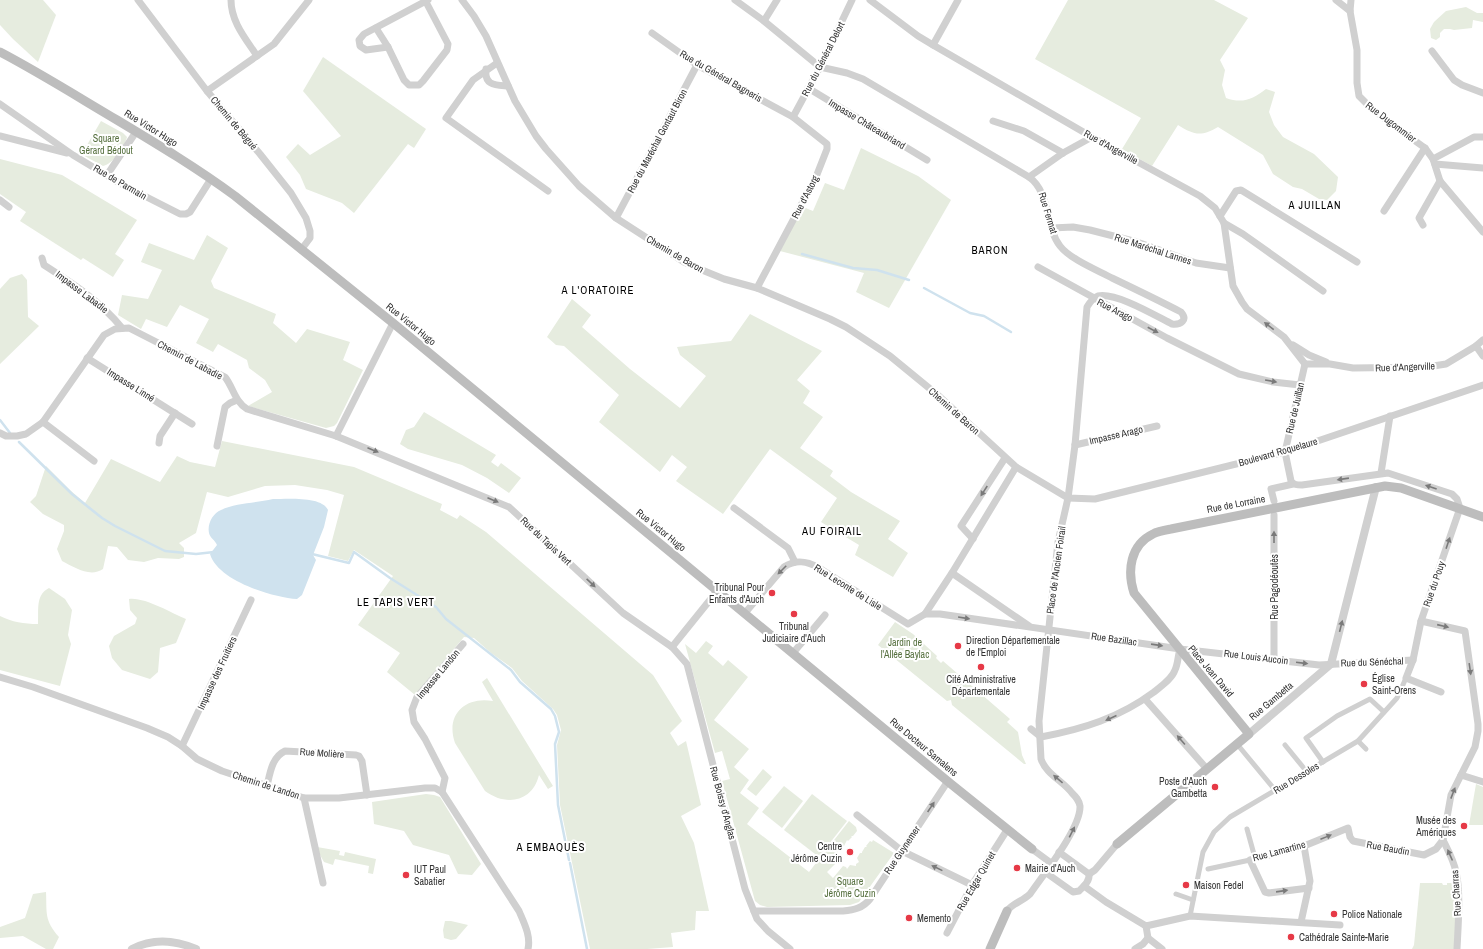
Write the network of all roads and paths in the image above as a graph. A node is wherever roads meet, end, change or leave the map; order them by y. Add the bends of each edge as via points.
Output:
1 (138, 0) edge
2 (231, 0) edge
3 (309, 0) edge
4 (462, 0) edge
5 (735, 0) edge
6 (777, 0) edge
7 (852, 0) edge
8 (870, 0) edge
9 (958, 0) edge
10 (1336, 0) edge
11 (1351, 0) edge
12 (427, 1) edge
13 (1350, 11) junction
14 (764, 21) junction
15 (376, 28) junction
16 (652, 33) dead end
17 (933, 45) junction
18 (388, 47) junction
19 (1432, 51) dead end
20 (0, 52) edge
21 (257, 56) junction
22 (497, 63) junction
23 (697, 65) junction
24 (820, 67) junction
25 (486, 70) junction
26 (508, 86) junction
27 (808, 88) junction
28 (207, 91) junction
29 (1483, 93) edge
30 (0, 104) edge
31 (792, 117) junction
32 (993, 121) dead end
33 (136, 132) junction
34 (0, 136) edge
35 (1092, 137) junction
36 (1483, 137) edge
37 (1425, 148) junction
38 (1063, 153) junction
39 (73, 155) junction
40 (927, 160) dead end
41 (1434, 162) junction
42 (1483, 168) edge
43 (107, 175) junction
44 (1029, 177) junction
45 (211, 179) junction
46 (1440, 181) junction
47 (548, 191) dead end
48 (0, 200) edge
49 (9, 207) dead end
50 (1384, 212) dead end
51 (1220, 216) junction
52 (616, 218) junction
53 (1224, 223) junction
54 (1423, 225) dead end
55 (1052, 228) junction
56 (1483, 232) edge
57 (301, 250) junction
58 (42, 258) dead end
59 (1357, 262) dead end
60 (1038, 267) dead end
61 (1230, 268) junction
62 (757, 288) junction
63 (1323, 291) dead end
64 (1094, 298) junction
65 (393, 323) junction
66 (122, 328) junction
67 (1483, 340) edge
68 (1289, 343) junction
69 (1476, 346) junction
70 (1483, 356) edge
71 (87, 358) junction
72 (1305, 364) junction
73 (1330, 364) junction
74 (1483, 384) edge
75 (1300, 385) junction
76 (237, 400) junction
77 (175, 413) junction
78 (1390, 416) junction
79 (43, 422) junction
80 (192, 424) dead end
81 (1157, 426) dead end
82 (0, 432) edge
83 (336, 436) junction
84 (159, 443) dead end
85 (1075, 445) junction
86 (217, 446) dead end
87 (1285, 452) junction
88 (1003, 456) junction
89 (94, 461) dead end
90 (1016, 467) junction
91 (1381, 473) junction
92 (1293, 484) junction
93 (1376, 487) junction
94 (1068, 498) junction
95 (1274, 501) dead end
96 (734, 508) dead end
97 (1460, 508) junction
98 (1274, 515) dead end
99 (1483, 517) edge
100 (973, 539) junction
101 (795, 562) junction
102 (952, 573) junction
103 (718, 590) junction
104 (251, 600) dead end
105 (745, 613) junction
106 (825, 614) dead end
107 (926, 614) junction
108 (1421, 620) junction
109 (1032, 628) junction
110 (1049, 630) junction
111 (463, 644) dead end
112 (784, 646) joint
113 (672, 647) junction
114 (1180, 649) junction
115 (793, 653) junction
116 (1274, 660) junction
117 (1413, 660) junction
118 (1331, 664) junction
119 (0, 677) edge
120 (1406, 678) junction
121 (1441, 692) dead end
122 (1145, 699) junction
123 (1384, 712) junction
124 (1031, 729) dead end
125 (1249, 734) junction
126 (1041, 737) junction
127 (1358, 741) junction
128 (1237, 744) junction
129 (1285, 745) dead end
130 (182, 746) junction
131 (1366, 749) dead end
132 (1324, 762) junction
133 (1207, 769) junction
134 (1307, 772) junction
135 (1461, 776) junction
136 (948, 782) junction
137 (1483, 782) edge
138 (267, 786) junction
139 (1276, 790) junction
140 (442, 792) junction
141 (367, 795) junction
142 (304, 798) junction
143 (857, 815) dead end
144 (1348, 828) joint
145 (1247, 829) dead end
146 (1007, 830) junction
147 (1443, 840) junction
148 (1117, 844) joint
149 (1304, 846) junction
150 (1032, 849) joint
151 (902, 851) junction
152 (1059, 852) junction
153 (1253, 859) junction
154 (1051, 863) junction
155 (1208, 869) dead end
156 (1045, 872) junction
157 (1089, 874) junction
158 (323, 883) dead end
159 (972, 885) junction
160 (1084, 886) junction
161 (1308, 888) junction
162 (1176, 894) dead end
163 (1193, 900) junction
164 (754, 911) junction
165 (1007, 911) joint
166 (1190, 916) junction
167 (1301, 922) junction
168 (1340, 925) dead end
169 (1146, 926) junction
170 (947, 933) dead end
171 (1143, 944) edge
172 (132, 949) edge
173 (196, 949) edge
174 (528, 949) edge
175 (790, 949) edge
176 (990, 949) edge
177 (1135, 949) edge
178 (1162, 949) edge
179 (1457, 949) edge

1 - 28 street, Chemin de Bégué
2 - 21 street via 234,18
3 - 21 street via 274,44
4 - 22 street, Chemin de Baron via 486,36
5 - 14 street
6 - 14 street
7 - 24 street, Rue du Général Delort
8 - 17 street, Rue d'Angerville
9 - 17 street
10 - 13 street
11 - 13 street, Rue Dugommier
12 - 15 street
12 - 18 street via 448,44 447,50 423,81 414,86 406,83
13 - 37 street, Rue Dugommier via 1357,50 1359,96 1381,116
14 - 24 street
15 - 18 street
15 - 18 street via 360,37 360,46 366,50
16 - 23 street, Rue du Général Bagneris
17 - 35 street, Rue d'Angerville
19 - 29 street via 1454,80
20 - 33 main road, Rue Victor Hugo
21 - 28 street
22 - 25 street
22 - 26 street, Chemin de Baron
23 - 31 street, Rue du Général Bagneris
23 - 52 street, Rue du Maréchal Gontaut Biron
24 - 27 street, Rue du Général Delort
24 - 44 street, Rue Fermat via 847,73 863,80
25 - 26 street via 487,80 491,83
25 - 47 street via 473,80 446,118
26 - 52 street, Chemin de Baron via 546,149 579,186
27 - 31 street, Rue du Général Delort
27 - 40 street, Impasse Châteaubriand
28 - 57 street, Chemin de Bégué via 283,182 306,218 310,238
30 - 39 street, Rue de Parmain
31 - 62 street, Rue d'Astorg via 826,142 827,149 816,177
32 - 38 street via 1024,131
33 - 43 street
33 - 45 main road, Rue Victor Hugo
34 - 39 street
35 - 38 street
35 - 51 street, Rue d'Angerville via 1200,196 1215,208
36 - 41 street via 1474,137
37 - 41 street, Rue Dugommier
37 - 50 street, Rue Dugommier
38 - 44 street
39 - 43 street, Rue de Parmain
41 - 42 street
41 - 46 street, Rue Dugommier
43 - 45 street, Rue de Parmain via 171,211 183,214 190,212
44 - 55 street, Rue Fermat via 1041,190
45 - 57 main road, Rue Victor Hugo
46 - 54 street via 1418,218
46 - 56 street, Rue Dugommier
48 - 49 street
51 - 53 street, Rue d'Angerville
51 - 59 street via 1236,191 1241,190
52 - 62 street, Chemin de Baron via 684,262
53 - 61 street, Rue d'Angerville
53 - 63 street
55 - 61 street, Rue Maréchal Lannes via 1073,227 1090,230 1137,242 1196,263
55 - 64 street, Rue Fermat via 1060,246 1066,252 1181,312 1183,320 1178,324 1172,324 1121,299 1105,296
57 - 65 main road, Rue Victor Hugo
58 - 66 street, Impasse Labadie via 44,265 82,290 106,310
60 - 64 street
68 -> 61 street, Rue d'Angerville via 1244,305 1233,286
62 - 88 street, Chemin de Baron via 841,324 890,356 940,397
64 -> 75 street, Rue Arago via 1239,374
64 - 85 street, Rue Arago via 1087,307
65 - 83 street
65 - 103 main road, Rue Victor Hugo
66 - 71 street via 104,335
66 - 76 street, Chemin de Labadie via 136,331 221,375 229,382
67 - 69 street
68 - 72 street, Rue d'Angerville
68 - 73 street, Rue d'Angerville
69 - 70 street
69 - 73 street, Rue d'Angerville via 1446,364 1431,367 1353,368
71 - 77 street, Impasse Linné
71 - 79 street
72 - 73 street, Rue d'Angerville
72 - 75 street, Rue de Juillan
74 - 78 street, Boulevard Roquelaure
75 - 87 street, Rue de Juillan
76 - 83 street via 247,409
76 - 86 street via 225,407
77 - 80 street, Impasse Linné
77 - 84 street via 160,436
78 - 87 street, Boulevard Roquelaure
78 - 91 street
79 - 82 street via 26,434 6,436
79 - 89 street
81 - 85 street, Impasse Arago
83 -> 113 street, Rue du Tapis Vert via 509,508 623,613
85 - 94 street, Rue Arago
87 - 92 street
87 - 94 street, Boulevard Roquelaure via 1095,499
88 - 90 street
88 -> 100 street via 961,526
90 - 94 street
90 - 100 street
91 -> 92 street via 1302,485
97 -> 91 street via 1452,494 1394,474
92 - 95 street via 1271,489
93 - 97 main road, Rue de Lorraine via 1393,486
93 - 114 main road, Rue de Lorraine via 1171,529 1147,538 1138,547 1131,561 1134,593
118 -> 93 street
94 - 110 street, Place de l'Ancien Foirail via 1058,542
96 - 101 street via 788,548
97 - 99 main road, Rue de Lorraine
108 -> 97 street, Rue du Pouy
116 -> 98 street, Rue Pagodéoutès
100 - 102 street
101 -> 105 street via 784,567
101 - 107 street, Rue Leconte de Lisle via 815,566 908,624
102 - 107 street
102 - 109 street
103 - 105 main road, Rue Victor Hugo
103 - 113 street
104 - 130 street, Impasse des Fruitiers
105 - 112 main road, Rue Victor Hugo
106 - 115 street
107 -> 109 street
108 - 117 street, Rue du Pouy
108 -> 135 street via 1465,631 1478,731 1475,747
109 - 110 street
110 -> 114 street, Rue Bazillac
110 - 126 street, Place de l'Ancien Foirail via 1039,720
111 - 140 street, Impasse Landon via 417,697 412,710 414,722 445,778
112 - 115 main road, Rue Docteur Samalens
113 - 164 street, Rue Boissy d'Anglas via 687,664 745,888
114 - 116 street, Rue Louis Aucoin
114 - 122 street, Place Jean David via 1175,671 1164,685
114 - 125 main road, Place Jean David
115 - 136 main road, Rue Docteur Samalens
116 -> 118 street, Rue Louis Aucoin
117 - 118 street, Rue du Sénéchal
117 - 120 street, Rue Dessoles
118 - 125 street, Rue Gambetta
119 - 130 street, Chemin de Landon via 33,686 147,728
120 - 121 street
120 - 123 street, Rue Dessoles via 1397,698
122 -> 126 street, Place Jean David via 1109,719 1072,731
133 -> 122 street
123 - 127 street, Rue Dessoles
123 - 132 street via 1370,699 1337,716 1306,738
124 - 126 street
125 - 128 main road, Rue Gambetta
152 -> 126 street, Place de l'Ancien Foirail via 1073,831 1080,810 1078,799 1042,764
127 - 131 street
127 - 132 street, Rue Dessoles
128 - 133 main road, Rue Gambetta
128 - 139 street
129 - 134 street
130 - 138 street, Chemin de Landon via 197,759 222,771
132 - 134 street, Rue Dessoles
133 - 148 main road, Rue Gambetta
134 - 139 street, Rue Dessoles
135 - 137 street
147 -> 135 street via 1451,795
136 - 146 main road, Rue Docteur Samalens
151 -> 136 street, Rue Guynemer
138 - 141 street, Rue Molière via 275,759 285,751 356,755 362,761
138 - 142 street, Chemin de Landon
139 - 163 street, Rue Dessoles via 1230,817 1214,832 1203,852
140 - 141 street, Chemin de Landon via 435,788 425,788
140 - 174 street via 519,911 528,931
141 - 142 street, Chemin de Landon
142 - 158 street
143 - 151 street
144 - 147 street, Rue Baudin via 1352,841 1424,855 1436,849
149 -> 144 street, Rue Lamartine
145 - 153 street
146 - 150 main road, Rue Docteur Samalens
146 - 159 street, Rue Edgar Quinet
179 -> 147 street, Rue Charras via 1457,878 1454,863
148 - 157 street, Rue Gambetta
149 - 153 street, Rue Lamartine
149 - 161 street via 1310,881
150 - 154 street, Rue Docteur Samalens
159 -> 151 street
151 - 164 street, Rue Guynemer via 870,899 859,908 843,911
152 - 154 street
152 - 157 street
153 - 155 street, Rue Lamartine
153 -> 161 street via 1265,892
154 - 156 street
156 - 160 street via 1073,892 1080,891
156 - 165 street via 1030,894
157 - 160 street via 1089,880
159 - 170 street, Rue Edgar Quinet
160 - 169 street
161 - 167 street
162 - 163 street
163 - 166 street, Rue Dessoles
164 - 175 street, Rue Boissy d'Anglas via 757,919 768,931
165 - 176 main road
166 - 167 street
166 - 169 street
167 - 168 street
169 - 171 street
171 - 177 street
171 - 178 street
172 - 173 street via 160,940

